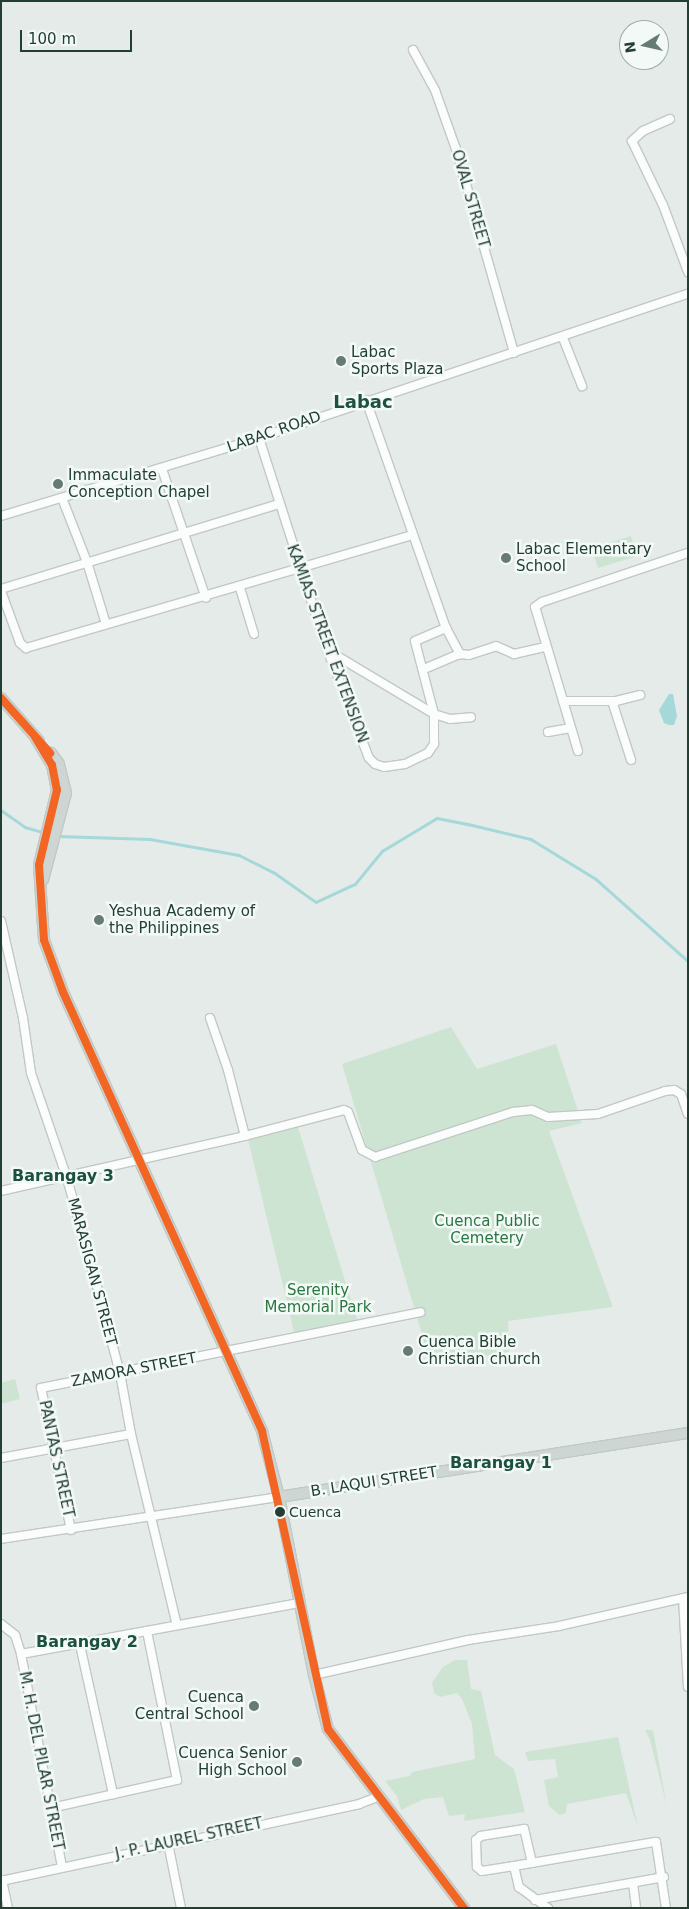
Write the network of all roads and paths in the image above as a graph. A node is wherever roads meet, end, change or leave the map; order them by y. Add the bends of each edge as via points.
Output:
1 (413, 50) dead end
2 (670, 119) dead end
3 (688, 272) edge
4 (688, 294) edge
5 (562, 338) junction
6 (514, 353) junction
7 (582, 386) dead end
8 (366, 400) junction
9 (259, 438) junction
10 (162, 468) junction
11 (62, 498) junction
12 (278, 504) junction
13 (1, 516) edge
14 (184, 532) junction
15 (413, 535) junction
16 (688, 554) edge
17 (87, 562) junction
18 (300, 570) junction
19 (240, 588) junction
20 (1, 590) edge
21 (206, 598) junction
22 (106, 624) junction
23 (446, 628) junction
24 (254, 634) dead end
25 (545, 647) junction
26 (327, 650) junction
27 (460, 654) junction
28 (424, 669) junction
29 (640, 695) dead end
30 (1, 698) edge
31 (564, 701) junction
32 (612, 702) junction
33 (434, 714) junction
34 (471, 717) dead end
35 (571, 728) junction
36 (548, 732) dead end
37 (578, 751) dead end
38 (631, 760) dead end
39 (1, 921) edge
40 (210, 1018) dead end
41 (688, 1114) edge
42 (245, 1136) junction
43 (138, 1158) junction
44 (66, 1175) junction
45 (1, 1191) edge
46 (420, 1312) dead end
47 (227, 1352) junction
48 (120, 1373) junction
49 (41, 1388) joint
50 (688, 1433) edge
51 (131, 1434) junction
52 (52, 1448) junction
53 (1, 1458) edge
54 (280, 1497) junction
55 (151, 1516) junction
56 (71, 1530) junction
57 (1, 1539) edge
58 (685, 1597) edge
59 (299, 1603) junction
60 (1, 1624) edge
61 (177, 1625) junction
62 (148, 1631) junction
63 (80, 1645) junction
64 (21, 1654) junction
65 (314, 1675) junction
66 (688, 1687) edge
67 (113, 1794) junction
68 (377, 1796) junction
69 (51, 1808) junction
70 (168, 1843) junction
71 (532, 1863) junction
72 (514, 1866) junction
73 (62, 1867) junction
74 (664, 1878) junction
75 (2, 1880) edge
76 (633, 1883) junction
77 (535, 1900) junction
78 (8, 1908) edge
79 (181, 1908) edge
80 (464, 1908) edge
81 (548, 1908) edge
82 (636, 1908) edge
83 (666, 1908) edge

1 - 6 street, OVAL STREET via 435,90 456,149
2 - 3 street via 643,131 632,141 663,205
4 - 5 street, LABAC ROAD
5 - 6 street, LABAC ROAD
5 - 7 street
6 - 8 street, LABAC ROAD
8 - 9 street, LABAC ROAD
8 - 15 street
9 - 10 street, LABAC ROAD
9 - 12 street, KAMIAS STREET EXTENSION
10 - 11 street, LABAC ROAD
10 - 14 street
11 - 13 street, LABAC ROAD
11 - 17 street
12 - 14 street
12 - 18 street, KAMIAS STREET EXTENSION
14 - 17 street
14 - 21 street
15 - 18 street
15 - 23 street
16 - 25 street via 538,604 535,614
17 - 20 street
17 - 22 street
18 - 19 street
18 - 26 street, KAMIAS STREET EXTENSION
19 - 21 street
19 - 24 street
20 - 22 street via 20,642 26,648
21 - 22 street
23 - 27 street
23 - 28 street, KAMIAS STREET EXTENSION via 415,641
25 - 27 street via 514,654 496,646 469,655
25 - 31 street
26 - 33 street
26 - 33 street, KAMIAS STREET EXTENSION via 368,758 375,764 384,767 405,764 428,753 434,744
27 - 28 street
28 - 33 street, KAMIAS STREET EXTENSION
29 - 32 street
30 - 43 main road via 35,737 56,774 59,804 43,866 42,920 52,965
31 - 32 street
31 - 35 street
32 - 38 street
33 - 34 street via 450,720
35 - 36 street
35 - 37 street
39 - 44 street, MARASIGAN STREET via 23,1018 31,1073
40 - 42 street
41 - 42 street via 681,1094 674,1090 665,1091 598,1114 548,1117 532,1110 513,1112 375,1157 362,1150 348,1112 344,1110
42 - 43 street
43 - 44 street
43 - 47 main road
44 - 45 street
44 - 48 street, MARASIGAN STREET
46 - 47 street, ZAMORA STREET
47 - 48 street, ZAMORA STREET
47 - 54 main road via 262,1431
48 - 49 street, ZAMORA STREET
48 - 51 street, MARASIGAN STREET
49 - 52 street, PANTAS STREET
50 - 54 main road, B. LAQUI STREET
51 - 52 street
51 - 55 street, MARASIGAN STREET
52 - 53 street
52 - 56 street, PANTAS STREET
54 - 55 street, B. LAQUI STREET
54 - 59 main road
55 - 56 street, B. LAQUI STREET
55 - 61 street, MARASIGAN STREET
56 - 57 street, B. LAQUI STREET
58 - 65 street via 560,1626 468,1640
58 - 66 street
59 - 61 street
59 - 65 main road
60 - 64 street, M. H. DEL PILAR STREET via 15,1634
61 - 62 street
62 - 63 street
62 - 67 street via 177,1780
63 - 64 street
63 - 67 street
64 - 69 street, M. H. DEL PILAR STREET
65 - 68 main road via 328,1729
67 - 69 street
68 - 70 street, J. P. LAUREL STREET via 359,1804
68 - 80 main road
69 - 73 street, M. H. DEL PILAR STREET
70 - 73 street, J. P. LAUREL STREET
70 - 79 street
71 - 72 street
71 - 72 street via 524,1829 477,1838 478,1870
71 - 74 street via 654,1842 658,1846
72 - 77 street via 519,1887
73 - 75 street, J. P. LAUREL STREET
74 - 76 street
74 - 83 street
75 - 78 street
76 - 77 street
76 - 82 street
77 - 81 street

